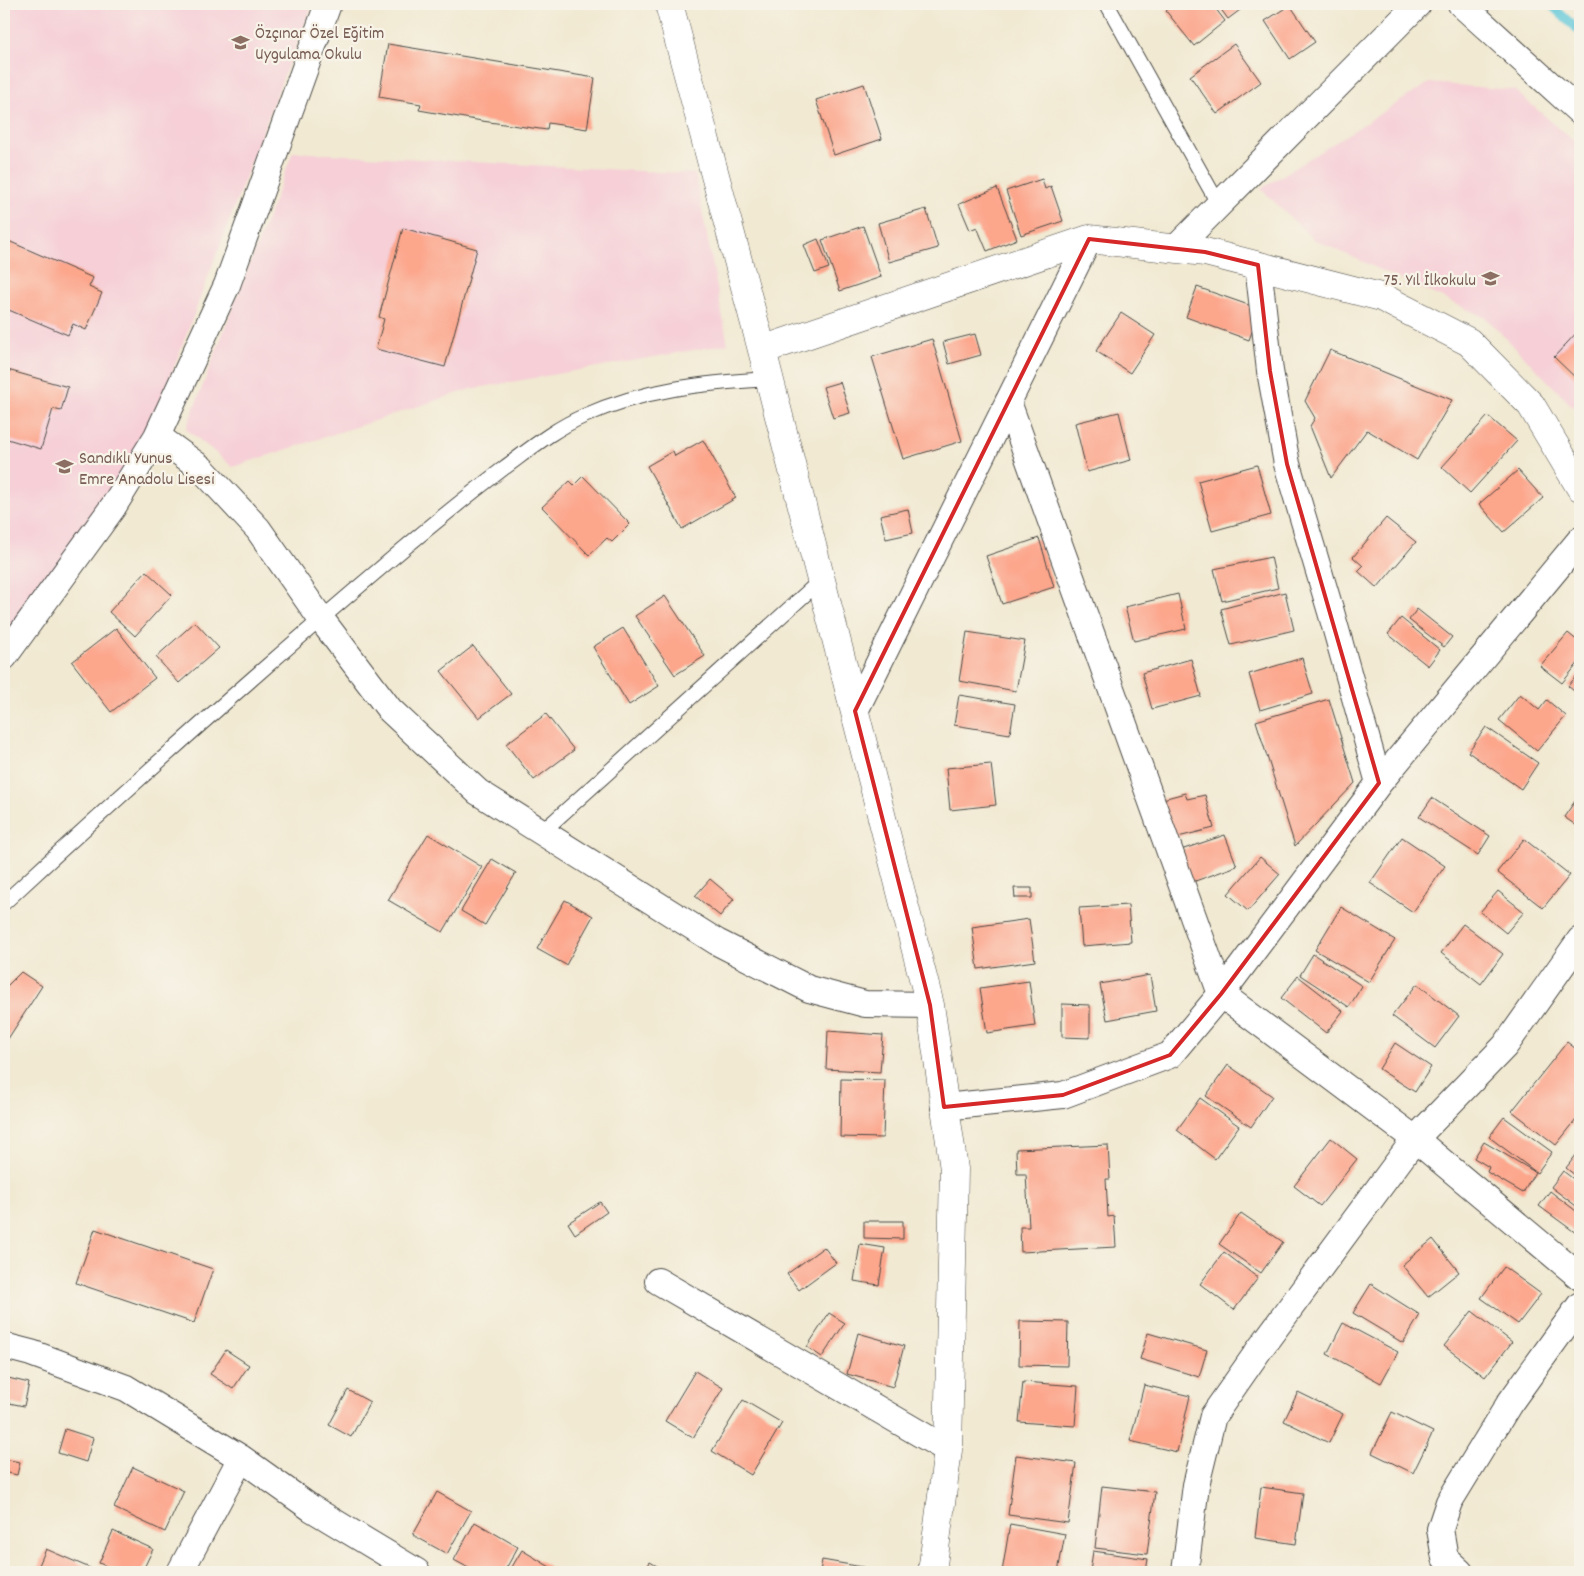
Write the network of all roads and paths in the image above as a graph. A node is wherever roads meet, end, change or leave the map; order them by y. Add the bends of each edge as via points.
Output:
1 (328, 4) edge
2 (669, 4) edge
3 (1107, 4) edge
4 (1418, 4) edge
5 (1477, 9) edge
6 (1580, 112) edge
7 (1219, 205) junction
8 (1089, 239) junction
9 (1176, 248) junction
10 (1258, 265) junction
11 (762, 350) junction
12 (769, 379) junction
13 (1008, 402) junction
14 (157, 436) junction
15 (1580, 487) edge
16 (1580, 540) edge
17 (821, 580) junction
18 (321, 619) junction
19 (4, 658) edge
20 (854, 711) junction
21 (1379, 783) junction
22 (541, 833) junction
23 (4, 903) edge
24 (1580, 940) edge
25 (1221, 994) junction
26 (930, 1005) junction
27 (944, 1107) junction
28 (1415, 1139) junction
29 (1580, 1277) edge
30 (658, 1281) dead end
31 (1580, 1306) edge
32 (4, 1346) edge
33 (948, 1450) junction
34 (241, 1458) junction
35 (180, 1572) edge
36 (417, 1572) edge
37 (932, 1572) edge
38 (1185, 1572) edge
39 (1460, 1572) edge

1 - 14 street via 227,285
2 - 11 street
3 - 7 lane
4 - 7 street
5 - 6 street
7 - 9 street
8 - 9 street
8 - 11 street
8 - 13 street
9 - 10 street
10 - 15 street via 1381,297 1469,342 1531,405
10 - 21 street via 1270,372 1287,464
11 - 12 street
12 - 17 street
12 - 18 lane via 672,387 617,402 582,416 549,434 452,508
13 - 20 street
13 - 25 street
14 - 18 street via 201,468 258,529
14 - 19 street via 113,507
16 - 21 street
17 - 20 street
17 - 22 lane
18 - 22 street via 390,710 478,792
18 - 23 lane
20 - 26 street
21 - 25 street
22 - 26 street via 717,942 809,989 865,1004
24 - 28 street via 1505,1046
25 - 27 street via 1170,1055 1063,1095
25 - 28 street
26 - 27 street
27 - 33 street via 954,1170
28 - 29 street
28 - 38 street via 1213,1416 1196,1485
30 - 33 street
31 - 39 street via 1509,1404 1450,1502 1440,1529 1445,1558
32 - 34 street via 126,1388
33 - 37 street
34 - 35 street
34 - 36 street via 311,1508

